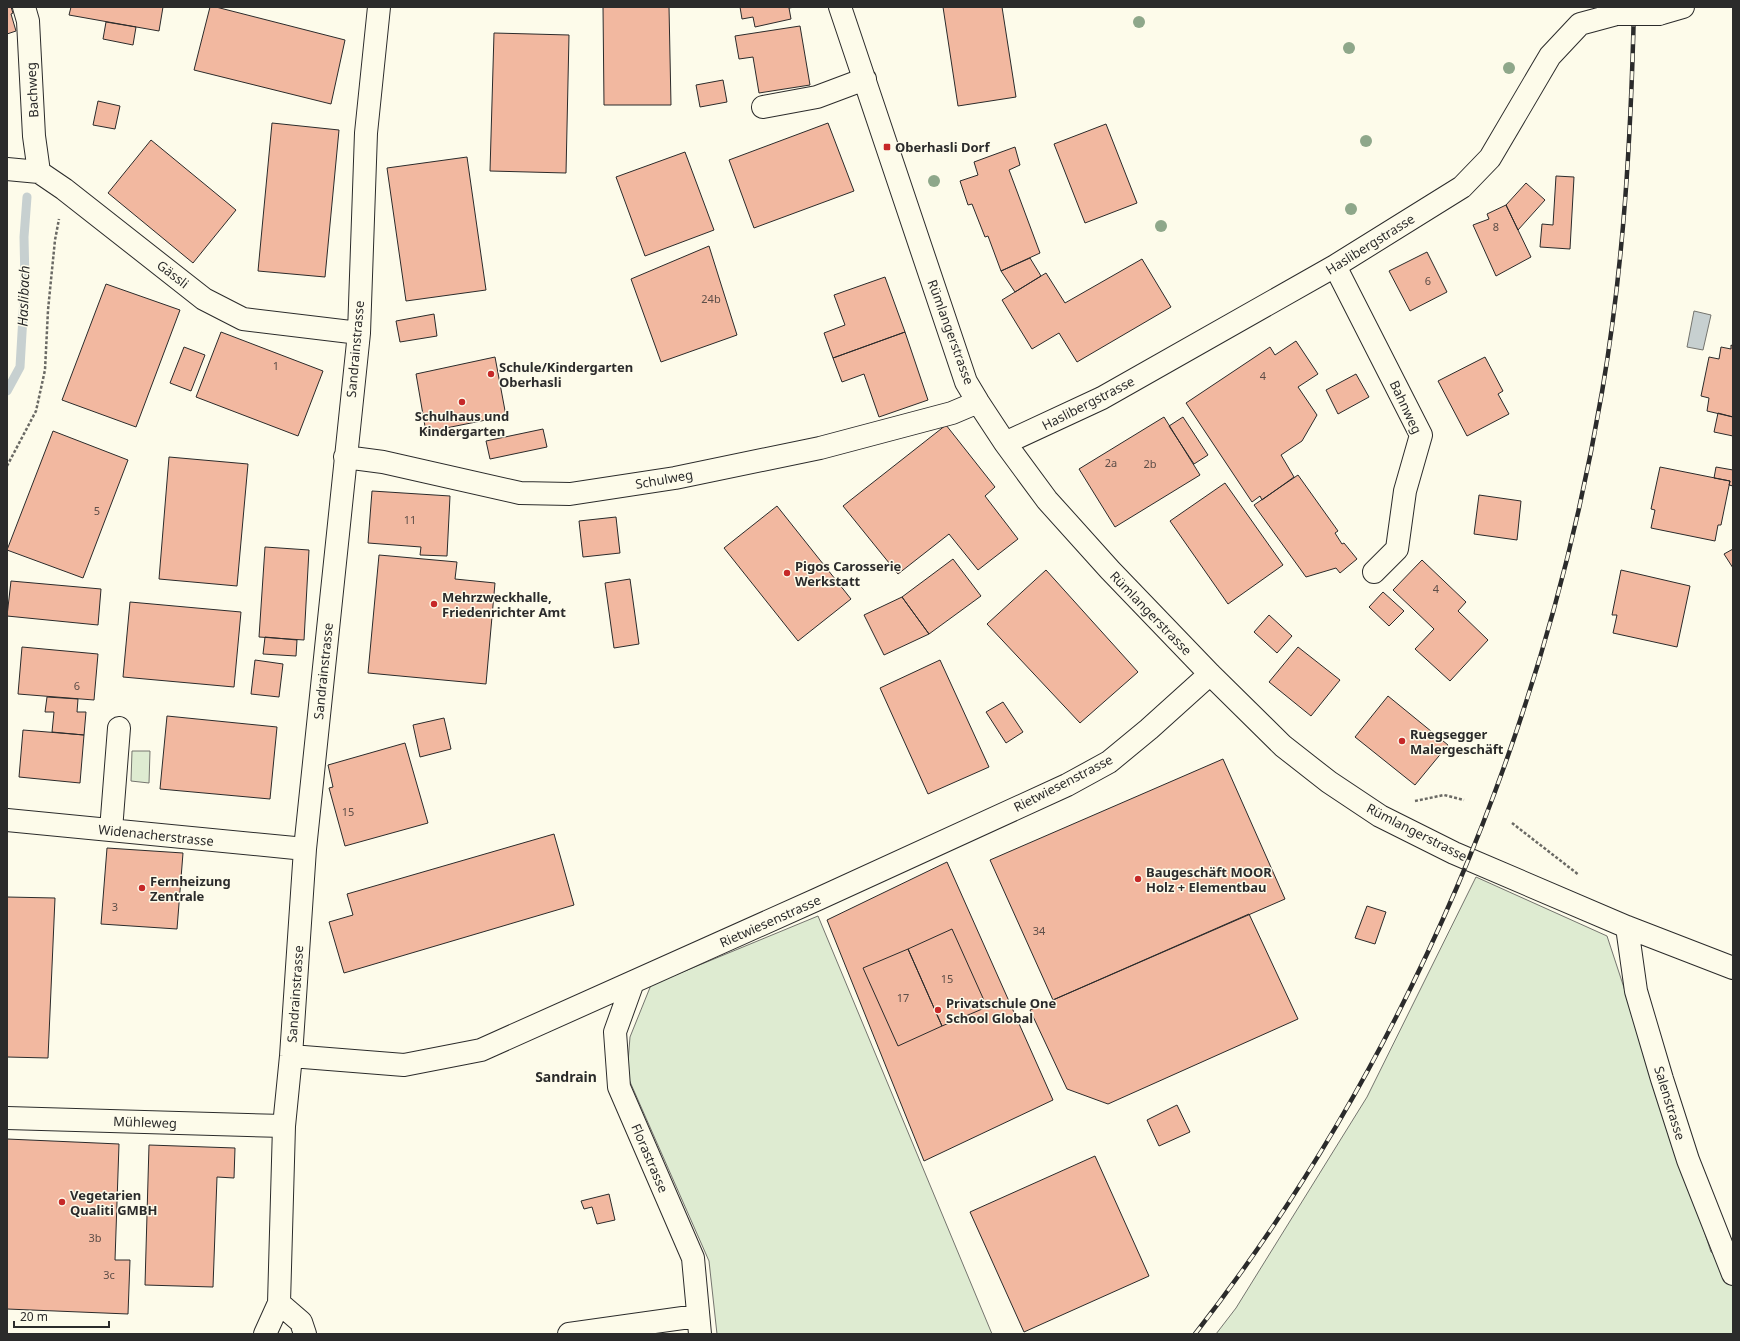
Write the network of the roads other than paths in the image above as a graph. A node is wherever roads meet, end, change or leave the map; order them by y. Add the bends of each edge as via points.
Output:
1 (24, 7) edge
2 (379, 7) edge
3 (840, 7) edge
4 (1683, 7) edge
5 (1577, 15) edge
6 (865, 79) junction
7 (763, 107) dead end
8 (7, 169) edge
9 (39, 172) junction
10 (1335, 266) junction
11 (359, 334) junction
12 (978, 402) junction
13 (1005, 443) junction
14 (345, 457) junction
15 (1374, 572) dead end
16 (1210, 674) junction
17 (119, 728) dead end
18 (7, 820) edge
19 (111, 830) junction
20 (305, 849) junction
21 (1627, 927) junction
22 (1733, 968) edge
23 (633, 982) junction
24 (291, 1056) junction
25 (7, 1118) edge
26 (284, 1126) junction
27 (1733, 1274) edge
28 (279, 1302) junction
29 (699, 1325) edge
30 (265, 1334) edge
31 (305, 1334) edge
32 (569, 1334) edge

1 - 9 street, Bachweg via 28,21 34,136
2 - 11 street, Sandrainstrasse via 366,133
3 - 6 street, Rümlangerstrasse
4 - 5 street, Haslibergstrasse, bridge via 1659,14
5 - 10 street, Haslibergstrasse via 1490,158 1462,187
6 - 7 street via 817,96
6 - 12 street, Rümlangerstrasse via 966,382
8 - 9 street, Gässli
9 - 11 street, Gässli via 204,299 243,319
10 - 13 street, Haslibergstrasse via 1102,398
10 - 15 street, Bahnweg via 1422,435 1405,491 1397,549
11 - 14 street, Sandrainstrasse
12 - 13 street, Rümlangerstrasse
12 - 14 street, Schulweg via 952,413 820,448 675,478 570,494 520,493 383,462
13 - 16 street, Rümlangerstrasse via 1047,500 1094,553
14 - 20 street, Sandrainstrasse
16 - 21 street, Rümlangerstrasse via 1283,746 1380,816 1454,853
16 - 23 street, Rietwiesenstrasse via 1109,762 1067,785
17 - 19 street
18 - 19 street, Widenacherstrasse
19 - 20 street, Widenacherstrasse
20 - 24 street, Sandrainstrasse
21 - 22 street, Rümlangerstrasse
21 - 27 street, Salenstrasse via 1636,991 1662,1080 1688,1160
23 - 24 street, Rietwiesenstrasse via 481,1050 404,1065
23 - 29 street, Florastrasse via 615,1032 620,1087 693,1258
24 - 26 street, Sandrainstrasse
25 - 26 street, Mühleweg
26 - 28 street, Sandrainstrasse
28 - 30 street, Sandrainstrasse
28 - 31 street via 301,1322
29 - 32 street

